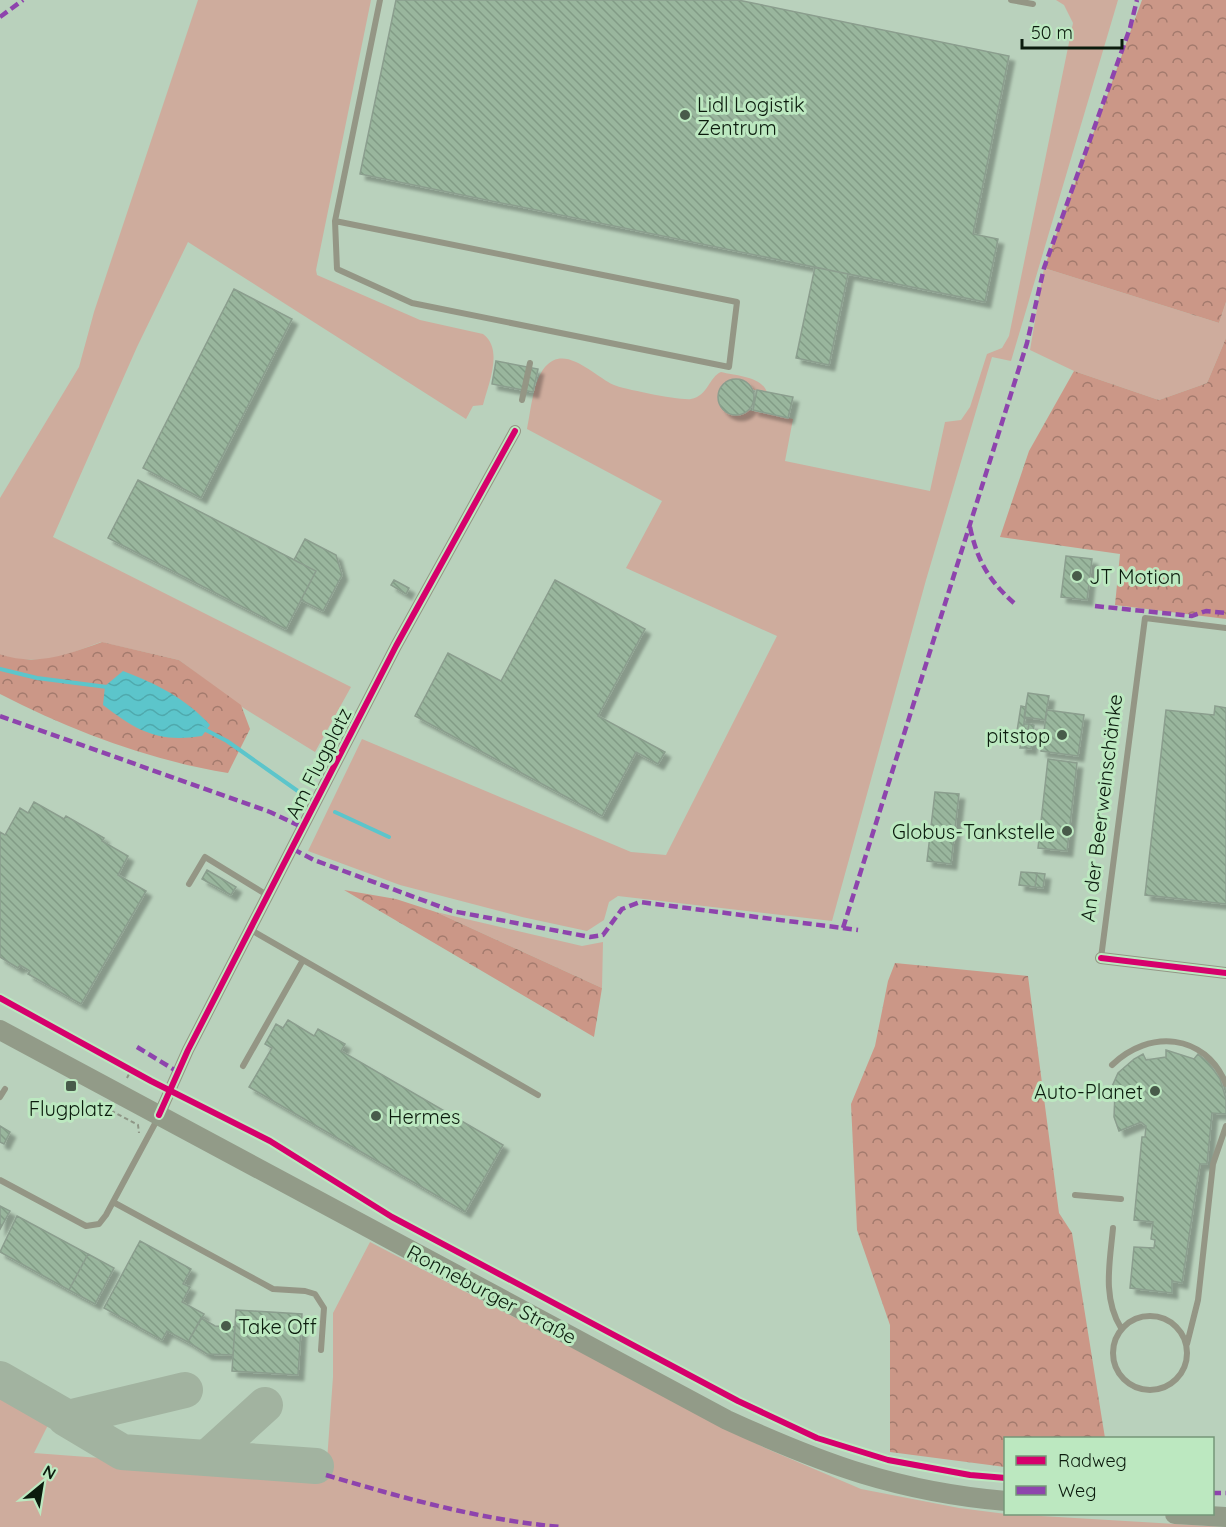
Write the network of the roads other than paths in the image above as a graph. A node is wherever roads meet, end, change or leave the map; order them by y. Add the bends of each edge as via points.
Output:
1 (380, 0) edge
2 (1011, 0) edge
3 (1033, 4) dead end
4 (334, 221) junction
5 (530, 363) dead end
6 (522, 400) dead end
7 (514, 431) dead end
8 (1226, 628) edge
9 (189, 884) dead end
10 (268, 895) junction
11 (251, 930) junction
12 (1101, 958) joint
13 (303, 960) junction
14 (1226, 973) edge
15 (0, 1030) edge
16 (1112, 1065) dead end
17 (243, 1066) dead end
18 (1226, 1084) edge
19 (5, 1089) dead end
20 (538, 1095) dead end
21 (0, 1097) edge
22 (159, 1115) junction
23 (1226, 1126) edge
24 (0, 1180) edge
25 (1075, 1195) dead end
26 (1121, 1199) dead end
27 (113, 1202) junction
28 (1113, 1228) dead end
29 (1121, 1328) junction
30 (1187, 1344) junction
31 (321, 1350) dead end
32 (1004, 1501) edge
33 (1192, 1515) edge
34 (1226, 1517) edge

1 - 4 lane
2 - 3 lane
4 - 4 lane via 737,302 729,367 412,303 337,268
5 - 6 lane
7 - 10 street, Am Flugplatz via 396,646
8 - 12 lane, An der Beerweinschänke via 1145,618
9 - 10 lane via 205,857
10 - 11 street, Am Flugplatz
11 - 13 lane
11 - 22 street, Am Flugplatz
12 - 14 street, An der Beerweinschänke
13 - 17 lane
13 - 20 lane
15 - 22 main road, Ronneburger Straße
16 - 18 lane via 1144,1044 1170,1041 1206,1056
19 - 21 lane
22 - 27 lane
22 - 32 main road, Ronneburger Straße via 727,1420 792,1450 885,1482
23 - 30 lane via 1213,1164 1198,1300
24 - 27 lane via 86,1226 99,1224
25 - 26 lane
27 - 31 lane via 273,1289 315,1294 324,1308
28 - 29 lane via 1108,1292 1113,1316
29 - 30 lane via 1141,1316 1165,1318 1182,1333
29 - 30 lane via 1114,1339 1114,1365 1130,1384 1141,1389 1166,1387 1177,1380 1188,1357
33 - 34 main road

